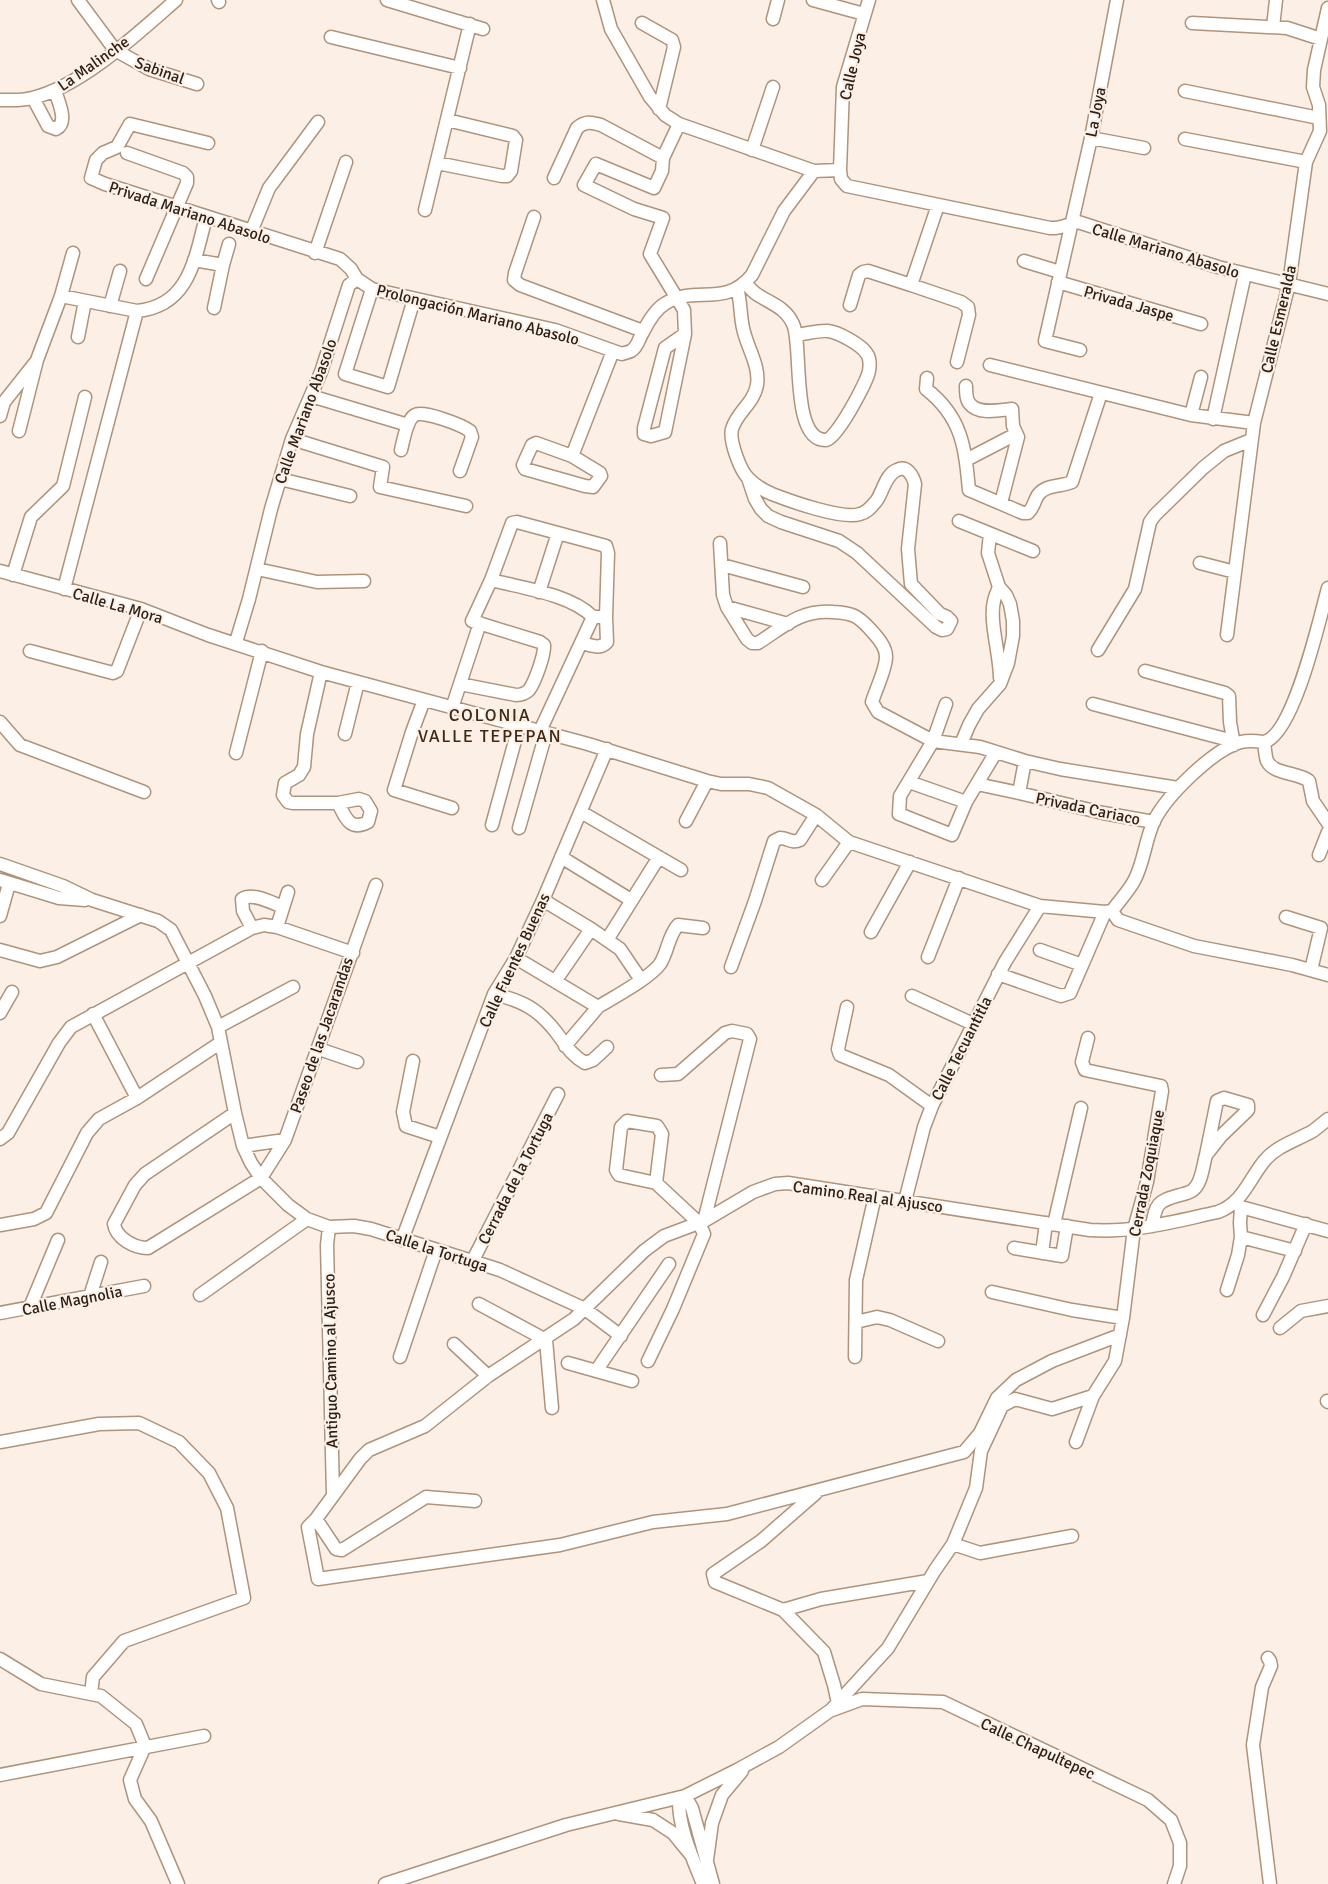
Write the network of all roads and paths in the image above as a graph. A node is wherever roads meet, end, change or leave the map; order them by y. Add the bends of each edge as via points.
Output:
1 (78, 0) edge
2 (176, 0) edge
3 (387, 0) edge
4 (603, 0) edge
5 (778, 0) edge
6 (813, 0) edge
7 (869, 0) edge
8 (1117, 0) edge
9 (1276, 0) edge
10 (1328, 8) edge
11 (864, 14) junction
12 (773, 19) dead end
13 (642, 23) dead end
14 (1192, 23) dead end
15 (470, 24) junction
16 (1273, 27) junction
17 (483, 29) dead end
18 (331, 37) dead end
19 (1321, 39) junction
20 (116, 50) junction
21 (460, 68) junction
22 (197, 84) dead end
23 (773, 87) dead end
24 (55, 90) junction
25 (1185, 91) dead end
26 (33, 98) junction
27 (0, 100) edge
28 (659, 109) junction
29 (1319, 118) junction
30 (447, 120) junction
31 (318, 122) dead end
32 (679, 124) junction
33 (1324, 132) edge
34 (1091, 138) junction
35 (1185, 139) dead end
36 (208, 143) dead end
37 (1144, 148) dead end
38 (752, 150) junction
39 (127, 153) dead end
40 (663, 158) junction
41 (346, 162) dead end
42 (1306, 162) junction
43 (436, 163) junction
44 (840, 170) junction
45 (814, 171) junction
46 (554, 178) dead end
47 (938, 205) junction
48 (177, 208) junction
49 (424, 210) dead end
50 (206, 217) junction
51 (534, 217) dead end
52 (1070, 223) junction
53 (251, 232) junction
54 (229, 244) dead end
55 (73, 253) dead end
56 (315, 253) junction
57 (195, 260) junction
58 (1024, 261) dead end
59 (223, 265) junction
60 (120, 271) dead end
61 (1245, 274) junction
62 (1059, 277) junction
63 (146, 279) dead end
64 (353, 282) junction
65 (1289, 284) junction
66 (741, 285) junction
67 (911, 285) junction
68 (372, 288) junction
69 (1328, 294) edge
70 (61, 296) junction
71 (676, 298) junction
72 (414, 299) junction
73 (85, 301) junction
74 (850, 304) dead end
75 (110, 306) junction
76 (214, 308) dead end
77 (137, 312) junction
78 (1201, 324) dead end
79 (643, 331) junction
80 (685, 334) junction
81 (796, 335) junction
82 (78, 337) dead end
83 (1080, 350) dead end
84 (613, 351) junction
85 (37, 360) junction
86 (957, 362) dead end
87 (990, 365) dead end
88 (1202, 377) dead end
89 (927, 378) dead end
90 (966, 386) dead end
91 (1101, 393) junction
92 (85, 396) dead end
93 (311, 396) junction
94 (1191, 415) junction
95 (0, 416) edge
96 (1213, 419) junction
97 (1254, 423) junction
98 (408, 425) junction
99 (19, 431) dead end
100 (1016, 434) junction
101 (292, 440) junction
102 (1251, 440) junction
103 (401, 450) dead end
104 (572, 456) junction
105 (966, 460) junction
106 (460, 471) dead end
107 (748, 478) junction
108 (280, 479) junction
109 (350, 496) dead end
110 (1001, 503) junction
111 (466, 506) dead end
112 (958, 521) dead end
113 (558, 533) junction
114 (990, 534) junction
115 (720, 543) dead end
116 (1033, 551) dead end
117 (1200, 563) dead end
118 (722, 565) junction
119 (257, 569) junction
120 (0, 571) edge
121 (1235, 572) junction
122 (13, 574) junction
123 (491, 580) junction
124 (364, 581) dead end
125 (802, 587) dead end
126 (999, 587) junction
127 (1328, 588) edge
128 (64, 589) junction
129 (540, 592) junction
130 (727, 607) junction
131 (141, 609) junction
132 (600, 617) junction
133 (480, 623) junction
134 (788, 624) junction
135 (1227, 634) dead end
136 (236, 642) junction
137 (582, 643) junction
138 (1098, 650) dead end
139 (30, 651) dead end
140 (262, 651) junction
141 (1145, 671) dead end
142 (321, 672) junction
143 (358, 682) junction
144 (460, 684) junction
145 (1000, 684) junction
146 (424, 700) junction
147 (946, 704) dead end
148 (1093, 704) dead end
149 (452, 708) junction
150 (0, 722) edge
151 (519, 726) junction
152 (543, 732) junction
153 (345, 734) dead end
154 (933, 741) junction
155 (1264, 742) junction
156 (1234, 743) junction
157 (961, 744) junction
158 (607, 749) junction
159 (996, 752) junction
160 (236, 753) dead end
161 (1025, 761) junction
162 (706, 781) junction
163 (909, 782) junction
164 (977, 784) junction
165 (1178, 788) junction
166 (144, 792) dead end
167 (1019, 793) junction
168 (966, 802) junction
169 (338, 803) dead end
170 (452, 808) dead end
171 (581, 812) junction
172 (816, 815) junction
173 (687, 821) dead end
174 (1154, 822) junction
175 (1328, 823) edge
176 (492, 825) dead end
177 (519, 828) dead end
178 (1328, 832) edge
179 (849, 842) junction
180 (1319, 855) dead end
181 (561, 857) junction
182 (659, 857) junction
183 (910, 862) junction
184 (0, 864) edge
185 (681, 870) dead end
186 (959, 878) junction
187 (822, 880) dead end
188 (5, 882) edge
189 (376, 885) dead end
190 (288, 892) dead end
191 (92, 900) junction
192 (543, 900) junction
193 (631, 900) junction
194 (1040, 906) junction
195 (283, 907) junction
196 (1109, 912) junction
197 (141, 915) junction
198 (0, 916) edge
199 (1286, 917) dead end
200 (277, 927) junction
201 (252, 928) junction
202 (703, 928) dead end
203 (591, 929) junction
204 (871, 932) dead end
205 (607, 940) junction
206 (0, 950) edge
207 (1040, 950) dead end
208 (352, 953) junction
209 (928, 957) dead end
210 (516, 958) junction
211 (188, 962) junction
212 (1082, 965) junction
213 (731, 967) dead end
214 (1311, 970) junction
215 (998, 974) junction
216 (1328, 975) edge
217 (556, 980) junction
218 (641, 980) junction
219 (293, 987) dead end
220 (12, 992) dead end
221 (494, 994) junction
222 (912, 996) dead end
223 (598, 1007) junction
224 (847, 1007) dead end
225 (0, 1013) edge
226 (93, 1014) junction
227 (974, 1024) junction
228 (218, 1027) junction
229 (1088, 1038) dead end
230 (220, 1043) junction
231 (565, 1046) junction
232 (607, 1047) dead end
233 (319, 1049) junction
234 (413, 1061) dead end
235 (357, 1062) dead end
236 (661, 1075) dead end
237 (558, 1094) dead end
238 (137, 1098) junction
239 (932, 1106) junction
240 (1081, 1107) dead end
241 (235, 1113) junction
242 (1328, 1119) edge
243 (440, 1137) junction
244 (0, 1139) edge
245 (285, 1140) junction
246 (243, 1146) junction
247 (1206, 1155) junction
248 (261, 1178) junction
249 (656, 1183) junction
250 (875, 1196) junction
251 (905, 1201) junction
252 (1238, 1205) junction
253 (307, 1219) junction
254 (701, 1222) junction
255 (1050, 1224) junction
256 (1306, 1224) junction
257 (0, 1225) edge
258 (1067, 1226) junction
259 (1152, 1226) junction
260 (329, 1227) junction
261 (1134, 1229) junction
262 (1328, 1231) edge
263 (1241, 1237) junction
264 (58, 1240) dead end
265 (402, 1240) junction
266 (1014, 1248) dead end
267 (436, 1250) junction
268 (1295, 1251) junction
269 (1042, 1253) junction
270 (102, 1262) dead end
271 (472, 1262) junction
272 (669, 1264) dead end
273 (144, 1286) dead end
274 (1227, 1290) dead end
275 (992, 1293) dead end
276 (200, 1295) dead end
277 (90, 1296) junction
278 (479, 1304) dead end
279 (1328, 1306) edge
280 (30, 1307) junction
281 (585, 1309) junction
282 (0, 1313) edge
283 (1263, 1315) dead end
284 (1123, 1318) junction
285 (856, 1322) junction
286 (1280, 1328) dead end
287 (1120, 1335) junction
288 (621, 1336) junction
289 (546, 1340) junction
290 (938, 1341) dead end
291 (454, 1344) dead end
292 (399, 1357) dead end
293 (855, 1357) dead end
294 (648, 1361) dead end
295 (568, 1363) dead end
296 (596, 1371) junction
297 (488, 1376) junction
298 (632, 1380) dead end
299 (1093, 1396) junction
300 (552, 1408) dead end
301 (0, 1442) edge
302 (1076, 1442) dead end
303 (819, 1490) junction
304 (333, 1494) junction
305 (475, 1501) dead end
306 (312, 1523) junction
307 (1072, 1536) dead end
308 (953, 1544) junction
309 (928, 1581) junction
310 (783, 1610) junction
311 (1268, 1658) dead end
312 (0, 1659) edge
313 (91, 1694) junction
314 (834, 1706) junction
315 (204, 1736) dead end
316 (145, 1746) junction
317 (746, 1766) junction
318 (0, 1775) edge
319 (682, 1797) junction
320 (615, 1814) junction
321 (691, 1854) junction
322 (708, 1860) junction
323 (178, 1884) edge
324 (385, 1884) edge
325 (703, 1884) edge
326 (713, 1884) edge
327 (1174, 1884) edge
328 (1270, 1884) edge

1 - 20 street, Sabinal
2 - 20 street, La Malinche
3 - 15 street
4 - 28 street via 611,29
5 - 12 street
6 - 11 street
7 - 11 street, Calle Joya
8 - 34 street, La Joya
9 - 16 street
10 - 19 street, Calle Esmeralda
11 - 44 street, Calle Joya via 843,87
13 - 28 street via 672,40 674,47
14 - 16 street
15 - 17 street
15 - 21 street
16 - 19 street
18 - 21 street
19 - 29 street, Calle Esmeralda via 1313,87
20 - 22 street, Sabinal via 149,69
20 - 24 street, La Malinche
21 - 30 street
23 - 38 street
24 - 26 street, La Malinche
24 - 26 street via 63,120 56,129 48,126
25 - 29 street
26 - 27 street, La Malinche
28 - 32 street
29 - 33 street, Calle Esmeralda
30 - 43 street
30 - 43 street via 513,136 516,140 511,171 502,176
31 - 53 street via 269,188
32 - 38 street
32 - 40 street
33 - 42 street, Calle Esmeralda
34 - 37 street
34 - 52 street, La Joya
35 - 42 street
36 - 48 street, Privada Mariano Abasolo via 130,124 117,147 96,160 93,180
38 - 45 street
39 - 48 street via 187,177
40 - 46 street via 601,125 582,123
40 - 71 street via 654,188 596,164 584,185 663,218 650,255
41 - 56 street
42 - 65 street, Calle Esmeralda
43 - 49 street
44 - 45 street
44 - 47 street, Calle Mariano Abasolo via 841,179 855,189
45 - 66 street via 784,211 752,275
47 - 52 street, Calle Mariano Abasolo via 1050,228 1060,229
47 - 67 street
48 - 50 street, Privada Mariano Abasolo
48 - 63 street
50 - 53 street, Privada Mariano Abasolo
50 - 57 street
51 - 79 street via 514,280
52 - 61 street, Calle Mariano Abasolo via 1078,222
52 - 62 street, La Joya
53 - 56 street, Privada Mariano Abasolo
54 - 59 street
55 - 70 street
56 - 64 street, Privada Mariano Abasolo via 340,260 351,269
57 - 59 street
57 - 77 street via 181,289 167,303
58 - 62 street, Privada Jaspe
59 - 76 street
60 - 75 street
61 - 65 street, Calle Mariano Abasolo
61 - 96 street
62 - 78 street, Privada Jaspe
62 - 83 street, La Joya via 1045,341
64 - 68 street, Prolongación Mariano Abasolo
64 - 93 street, Calle Mariano Abasolo
65 - 69 street, Calle Mariano Abasolo
65 - 97 street, Calle Esmeralda
66 - 71 street via 727,293
66 - 81 street via 783,310
66 - 107 street via 743,327 756,364 757,385 731,430 732,442
67 - 74 street via 863,272
67 - 86 street via 969,307
68 - 72 street, Prolongación Mariano Abasolo
68 - 72 street via 345,374 388,387
70 - 73 street
70 - 85 street
71 - 79 street via 664,303
71 - 80 street via 684,310
72 - 84 street, Prolongación Mariano Abasolo via 555,330
73 - 75 street
73 - 82 street
75 - 77 street
77 - 128 street
79 - 84 street via 630,352
80 - 80 street via 665,432 645,434 665,348
81 - 81 street via 805,420 816,437 826,440 840,428 869,373 869,359 859,346 834,332
84 - 104 street
85 - 95 street via 4,402
85 - 99 street
87 - 91 street
88 - 94 street
89 - 105 street via 926,389 958,426
90 - 100 street via 968,403 974,408 1012,409
91 - 94 street
91 - 110 street via 1072,482 1046,488 1028,513
92 - 122 street via 63,486 31,517
93 - 98 street
93 - 101 street, Calle Mariano Abasolo
94 - 96 street
96 - 97 street
97 - 102 street, Calle Esmeralda
98 - 103 street
98 - 106 street via 413,416 426,414 470,430
100 - 105 street
100 - 110 street
101 - 108 street, Calle Mariano Abasolo
101 - 111 street via 383,467 380,487
102 - 121 street, Calle Esmeralda
102 - 138 street via 1224,451 1155,515 1150,522 1135,589
104 - 104 street via 536,443 523,465 525,469 593,487 600,473
105 - 110 street via 969,490
107 - 107 street via 770,493 801,504 858,515 868,511 894,471 908,471 915,484 908,549 911,584 951,621 950,626 942,630 936,627 839,541 768,516 755,499
108 - 109 street
108 - 119 street, Calle Mariano Abasolo
112 - 114 street
113 - 123 street via 512,523
113 - 129 street
113 - 132 street via 606,546
114 - 116 street
114 - 126 street via 988,553
115 - 118 street
117 - 121 street
118 - 125 street
118 - 130 street
119 - 124 street via 317,582
119 - 136 street, Calle Mariano Abasolo
120 - 122 street, Calle La Mora
121 - 135 street, Calle Esmeralda
122 - 128 street, Calle La Mora
123 - 129 street
123 - 133 street via 472,621
126 - 145 street via 993,601 993,617
126 - 145 street via 1006,595 1013,621 1008,663
127 - 155 street via 1304,677 1276,735
128 - 131 street, Calle La Mora
129 - 132 street
130 - 134 street
130 - 134 street via 752,644
131 - 136 street, Calle La Mora
131 - 139 street via 113,673
132 - 137 street
132 - 137 street via 607,642 599,647
133 - 144 street
133 - 144 street via 540,642 544,653 531,687 522,694
134 - 154 street, Privada Cariaco via 811,612 858,617 881,643 886,658 872,702 874,707
136 - 140 street
137 - 152 street
140 - 142 street
140 - 160 street
141 - 156 street via 1229,696
142 - 143 street
142 - 169 street via 304,767 285,783 283,795 293,803
143 - 146 street
143 - 153 street
144 - 149 street
145 - 157 street via 978,709
146 - 149 street
146 - 170 street via 394,790
147 - 154 street
148 - 156 street
149 - 151 street
150 - 166 street via 20,745
151 - 152 street
151 - 176 street
152 - 158 street
152 - 177 street
154 - 157 street, Privada Cariaco
154 - 163 street
155 - 156 street
155 - 175 street via 1266,760 1276,770 1310,781 1313,801
156 - 165 street
157 - 159 street, Privada Cariaco
158 - 162 street
158 - 171 street, Calle Fuentes Buenas
159 - 161 street, Privada Cariaco
159 - 164 street
161 - 165 street, Privada Cariaco
161 - 167 street, Privada Cariaco
162 - 172 street via 768,788
162 - 173 street
163 - 168 street
163 - 168 street via 900,796 899,814 952,834
164 - 167 street
164 - 168 street
165 - 174 street
167 - 174 street, Privada Cariaco
171 - 181 street, Calle Fuentes Buenas
171 - 182 street
172 - 179 street
172 - 213 street via 800,840 774,841
174 - 196 street via 1134,880
178 - 180 street
179 - 183 street
179 - 187 street
181 - 192 street, Calle Fuentes Buenas
181 - 193 street
182 - 185 street
182 - 193 street
183 - 186 street
183 - 204 street
184 - 191 street
186 - 194 street
186 - 209 street
188 - 191 street via 59,898
188 - 198 street
189 - 208 street
190 - 195 street
191 - 197 street, Calle la Tortuga
192 - 203 street
192 - 210 street, Calle Fuentes Buenas
193 - 205 street
194 - 196 street
194 - 215 street, Calle Tecuantitla
195 - 200 street
195 - 201 street via 247,896 242,899
196 - 212 street
196 - 214 street via 1118,920 1194,946
197 - 206 street via 57,957 40,961
197 - 211 street, Calle la Tortuga via 171,930
199 - 214 street via 1322,928
200 - 201 street, Paseo de las Jacarandas
200 - 208 street, Paseo de las Jacarandas
201 - 211 street, Paseo de las Jacarandas
202 - 218 street via 678,925 658,967
203 - 205 street
203 - 217 street
205 - 218 street via 620,950
207 - 212 street
208 - 233 street, Paseo de las Jacarandas
210 - 217 street
210 - 221 street, Calle Fuentes Buenas
211 - 226 street, Paseo de las Jacarandas
211 - 228 street, Calle la Tortuga
212 - 215 street via 1070,993 1061,996
214 - 216 street
215 - 227 street, Calle Tecuantitla
217 - 223 street
218 - 223 street
219 - 228 street
220 - 225 street
221 - 231 street via 538,1011
221 - 243 street, Calle Fuentes Buenas
222 - 227 street
223 - 231 street
224 - 239 street via 840,1055 889,1075
226 - 238 street
226 - 244 street, Paseo de las Jacarandas via 71,1027 59,1043 8,1133
227 - 239 street, Calle Tecuantitla
228 - 230 street, Calle la Tortuga
229 - 261 street, Cerrada Zoquiaque via 1082,1062 1085,1070 1161,1086 1147,1182
230 - 238 street
230 - 241 street, Calle la Tortuga
231 - 232 street via 585,1063
233 - 235 street
233 - 245 street, Paseo de las Jacarandas
234 - 243 street via 403,1112 406,1126
236 - 254 street via 678,1074 732,1030 747,1034 750,1039
237 - 271 street, Cerrada de la Tortuga
238 - 257 street via 99,1119 87,1133 46,1213
239 - 251 street, Calle Tecuantitla
240 - 255 street
241 - 246 street, Calle la Tortuga
241 - 248 street via 145,1174 121,1209 115,1230 133,1245 148,1248
242 - 252 street via 1272,1153
243 - 265 street, Calle Fuentes Buenas
245 - 246 street
245 - 248 street, Paseo de las Jacarandas
246 - 248 street, Calle la Tortuga
247 - 247 street via 1219,1099 1248,1105 1247,1113
247 - 259 street via 1193,1190 1163,1199 1155,1210
248 - 253 street, Calle la Tortuga
249 - 249 street via 662,1134 657,1126 627,1121 621,1127 616,1170 619,1175
249 - 254 street
250 - 251 street, Camino Real al Ajusco
250 - 254 street, Camino Real al Ajusco via 774,1184
250 - 285 street via 856,1280
251 - 255 street, Camino Real al Ajusco
252 - 256 street
252 - 259 street, Camino Real al Ajusco
252 - 263 street
253 - 260 street, Calle la Tortuga
253 - 276 street
254 - 281 street, Camino Real al Ajusco via 664,1236 644,1251
254 - 294 street via 704,1234
255 - 258 street, Camino Real al Ajusco
255 - 269 street
256 - 262 street
256 - 268 street
258 - 261 street, Camino Real al Ajusco via 1111,1231
258 - 269 street via 1062,1256
259 - 261 street, Camino Real al Ajusco
260 - 265 street, Calle la Tortuga via 371,1229
260 - 304 street, Antiguo Camino al Ajusco
261 - 284 street, Cerrada Zoquiaque
263 - 268 street
263 - 274 street
264 - 280 street
265 - 267 street, Calle la Tortuga
266 - 269 street
267 - 271 street, Calle la Tortuga
267 - 292 street
268 - 283 street
270 - 277 street
271 - 281 street, Calle la Tortuga via 500,1270
272 - 288 street
273 - 277 street, Calle Magnolia
275 - 284 street
277 - 280 street, Calle Magnolia
278 - 289 street
279 - 286 street via 1301,1311
280 - 282 street, Calle Magnolia
281 - 288 street, Calle la Tortuga
281 - 289 street, Camino Real al Ajusco
284 - 287 street, Cerrada Zoquiaque
285 - 290 street via 877,1317 890,1320
285 - 293 street
287 - 299 street, Cerrada Zoquiaque via 1115,1361
287 - 303 street via 1052,1361 1016,1380 997,1398 980,1433 964,1452
288 - 296 street
289 - 297 street, Camino Real al Ajusco
289 - 300 street
291 - 297 street
295 - 296 street
296 - 298 street
297 - 304 street, Camino Real al Ajusco via 425,1426 369,1450
299 - 302 street, Cerrada Zoquiaque
299 - 308 street via 1052,1409 1015,1399 1002,1406 981,1451 976,1488
301 - 313 street via 99,1424 139,1423 179,1442 209,1473 227,1508 244,1598 124,1641 93,1677
303 - 306 street via 727,1514 653,1522 560,1545 318,1579
303 - 310 street via 761,1541 713,1574 715,1582
304 - 306 street, Camino Real al Ajusco
305 - 306 street via 426,1497 342,1550 336,1550
307 - 308 street via 980,1553
308 - 309 street
309 - 310 street via 821,1599
309 - 314 street via 888,1648
310 - 314 street via 824,1652
311 - 328 street via 1270,1666 1262,1687 1253,1745
312 - 313 street via 41,1684
313 - 316 street via 101,1696 136,1724
314 - 317 street via 779,1748
314 - 327 street, Calle Chapultepec via 862,1700 943,1702 1148,1800 1171,1820 1180,1843 1180,1866
315 - 316 street
316 - 318 street
316 - 323 street via 130,1780 135,1798 151,1821
317 - 319 street
317 - 322 street via 722,1795 712,1823
319 - 320 street
319 - 321 street via 678,1810
319 - 322 street via 692,1808
320 - 321 street via 652,1820 673,1833
320 - 324 street via 566,1825
321 - 325 street
322 - 326 street

